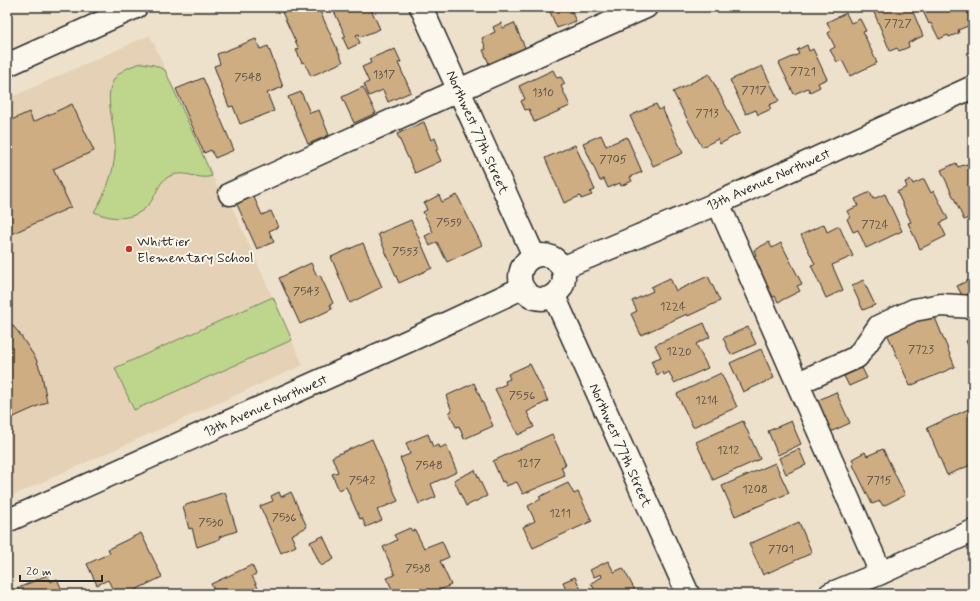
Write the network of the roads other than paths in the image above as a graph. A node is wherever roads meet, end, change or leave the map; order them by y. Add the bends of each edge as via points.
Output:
1 (136, 7) edge
2 (421, 7) edge
3 (646, 7) edge
4 (7, 64) edge
5 (973, 87) edge
6 (459, 90) junction
7 (230, 194) dead end
8 (718, 202) junction
9 (534, 256) junction
10 (562, 268) junction
11 (522, 288) junction
12 (554, 296) junction
13 (973, 307) edge
14 (798, 383) junction
15 (7, 521) edge
16 (973, 530) edge
17 (881, 573) junction
18 (688, 594) edge
19 (830, 594) edge

1 - 4 street
2 - 6 street, Northwest 77th Street
3 - 6 street
5 - 8 street, 13th Avenue Northwest
6 - 7 street
6 - 9 street, Northwest 77th Street
8 - 10 street, 13th Avenue Northwest
8 - 14 street
9 - 10 street via 549,256
9 - 11 street via 523,266 520,273
10 - 12 street via 563,285
11 - 12 street via 533,298 547,299
11 - 15 street, 13th Avenue Northwest
12 - 18 street, Northwest 77th Street
13 - 14 street via 940,305 914,310 879,326 856,356
14 - 17 street
16 - 17 street
17 - 19 street

